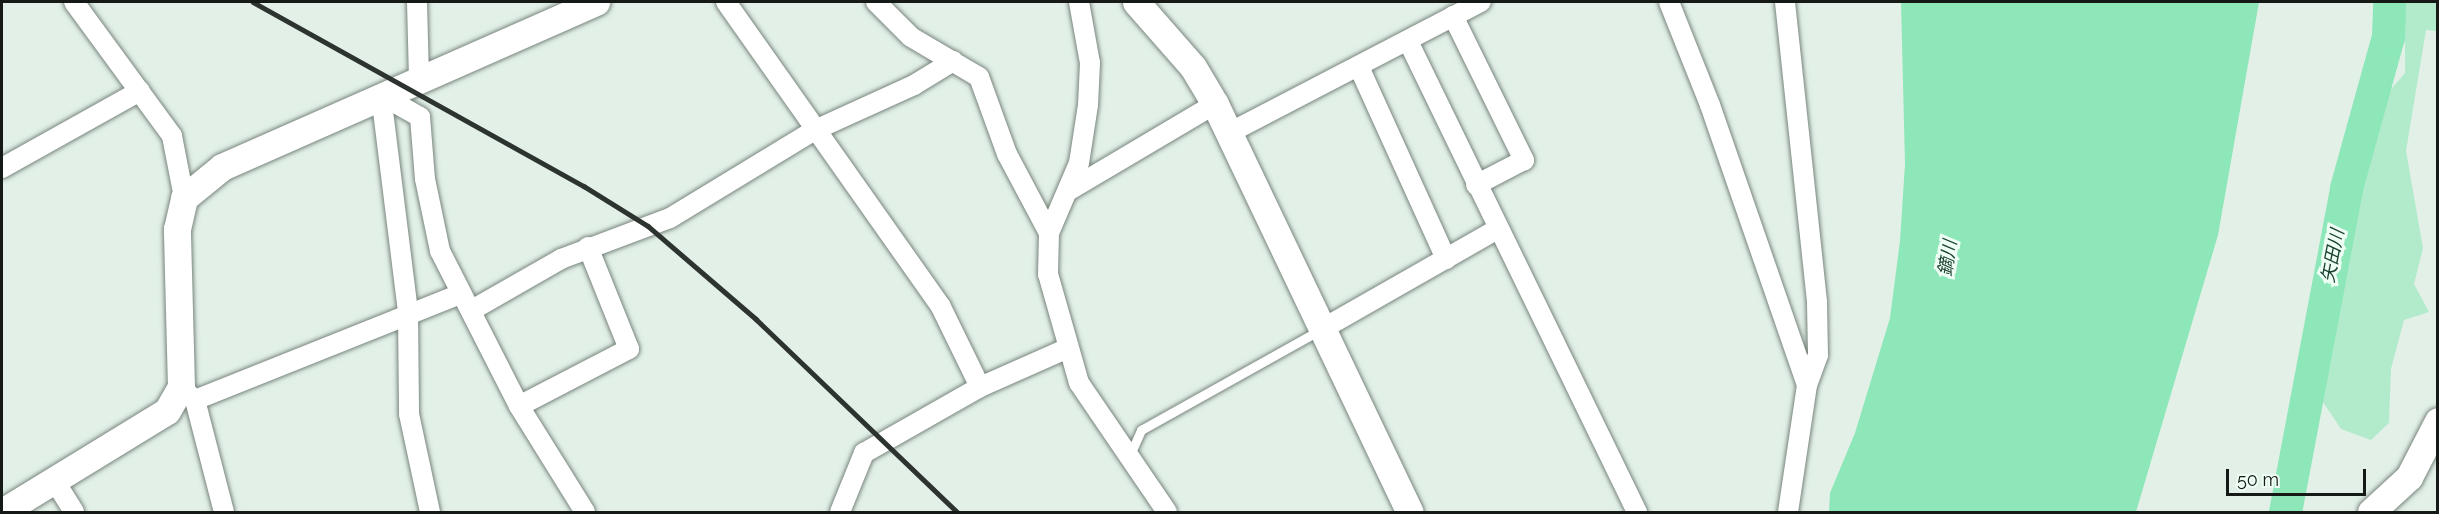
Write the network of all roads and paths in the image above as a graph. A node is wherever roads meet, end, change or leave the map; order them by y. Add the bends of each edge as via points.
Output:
1 (74, 2) edge
2 (417, 2) edge
3 (726, 2) edge
4 (876, 2) edge
5 (1079, 2) edge
6 (1136, 2) edge
7 (1481, 2) edge
8 (1669, 2) edge
9 (1785, 2) edge
10 (581, 4) edge
11 (1453, 16) junction
12 (1407, 41) junction
13 (953, 61) junction
14 (1359, 68) junction
15 (420, 77) junction
16 (140, 91) junction
17 (381, 95) junction
18 (1215, 104) junction
19 (815, 129) junction
20 (1229, 133) junction
21 (2, 168) edge
22 (1476, 185) junction
23 (1068, 191) junction
24 (184, 198) junction
25 (1497, 230) junction
26 (1049, 233) junction
27 (588, 247) junction
28 (1446, 259) junction
29 (460, 294) junction
30 (472, 310) junction
31 (408, 313) junction
32 (1323, 328) junction
33 (1068, 348) junction
34 (1807, 385) junction
35 (980, 387) junction
36 (188, 393) junction
37 (519, 406) junction
38 (2438, 422) edge
39 (1130, 457) junction
40 (56, 483) junction
41 (2, 513) edge
42 (74, 513) edge
43 (224, 513) edge
44 (430, 513) edge
45 (585, 513) edge
46 (840, 513) edge
47 (1167, 513) edge
48 (1410, 513) edge
49 (1637, 513) edge
50 (1788, 513) edge
51 (2371, 513) edge

1 - 16 street
2 - 15 street
3 - 19 street
4 - 13 street via 911,37
5 - 23 street via 1090,63 1088,105 1079,163
6 - 18 street via 1193,67
7 - 11 street
8 - 34 street via 1710,105
9 - 34 street via 1817,303 1818,355
10 - 15 street
11 - 12 street
11 - 22 street via 1524,160
12 - 14 street
12 - 22 street
13 - 19 street via 914,85
13 - 26 street via 979,77 1007,154
14 - 20 street
14 - 28 street
15 - 17 street
16 - 21 street
16 - 24 street via 172,136
17 - 24 street via 222,167
17 - 29 street via 420,117 424,179 440,252
17 - 31 street
18 - 20 street
18 - 23 street
19 - 27 street via 670,218
19 - 35 street via 941,308
20 - 32 street
22 - 25 street
23 - 26 street
24 - 36 street via 177,229
25 - 28 street
25 - 49 street
26 - 33 street via 1048,274
27 - 30 street
27 - 37 street via 629,349
28 - 32 street
29 - 30 street
29 - 31 street
30 - 37 street
31 - 36 street
31 - 44 street via 410,414
32 - 39 lane via 1141,430
32 - 48 street
33 - 35 street
33 - 39 street via 1071,363 1094,410
34 - 50 street
35 - 46 street via 864,453
36 - 40 street via 167,411
36 - 43 street
37 - 45 street
38 - 51 street via 2409,477
39 - 47 street
40 - 41 street
40 - 42 street

